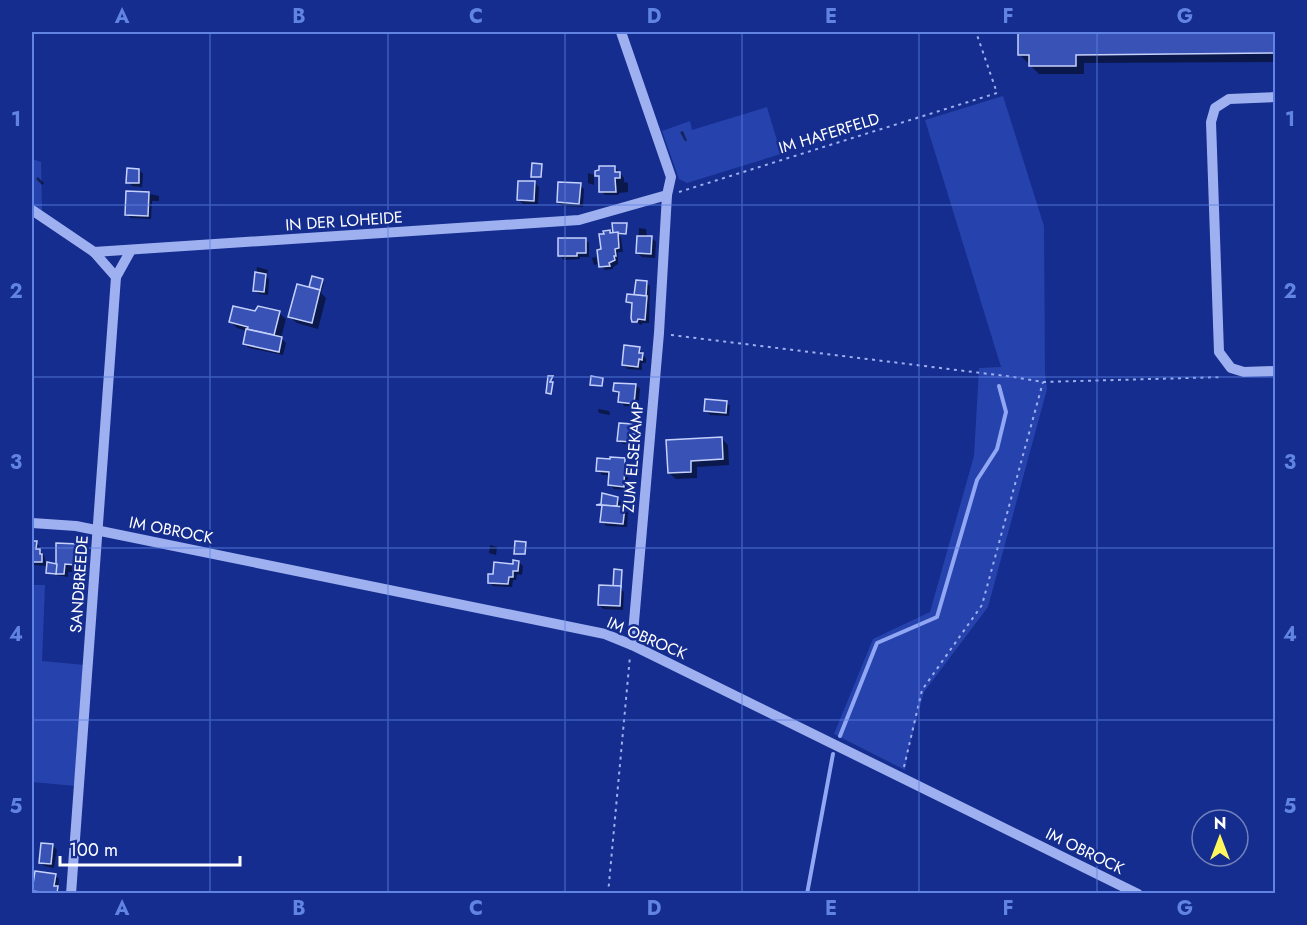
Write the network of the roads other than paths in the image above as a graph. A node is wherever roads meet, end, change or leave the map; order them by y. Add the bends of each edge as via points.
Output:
1 (621, 32) edge
2 (1275, 97) edge
3 (667, 195) junction
4 (32, 210) edge
5 (131, 250) junction
6 (94, 252) junction
7 (116, 277) junction
8 (1275, 371) edge
9 (32, 523) edge
10 (98, 531) junction
11 (632, 645) junction
12 (71, 894) edge
13 (1138, 894) edge

1 - 3 street, ZUM ELSEKAMP via 671,177
2 - 8 street via 1229,99 1215,108 1211,122 1219,352 1231,368 1244,372
3 - 5 street, IN DER LOHEIDE via 579,220
3 - 11 street, ZUM ELSEKAMP
4 - 6 street
5 - 6 street, IN DER LOHEIDE
5 - 7 street, SANDBREEDE
6 - 7 street
7 - 10 street, SANDBREEDE
9 - 10 street, IM OBROCK
10 - 11 street, IM OBROCK via 566,625
10 - 12 street, SANDBREEDE
11 - 13 street, IM OBROCK

